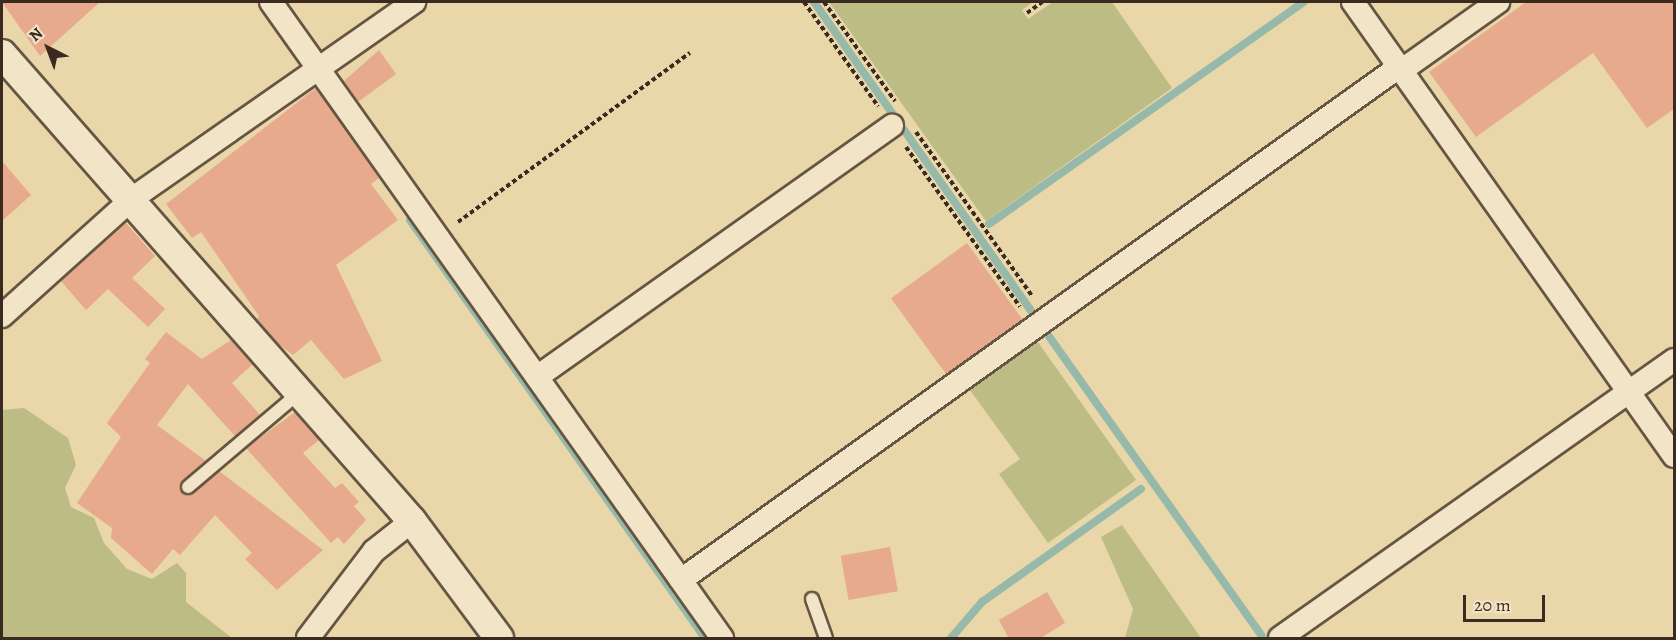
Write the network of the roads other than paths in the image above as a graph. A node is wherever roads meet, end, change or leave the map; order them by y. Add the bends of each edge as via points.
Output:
1 (271, 2) edge
2 (414, 2) edge
3 (1353, 2) edge
4 (1498, 2) edge
5 (2, 54) edge
6 (318, 68) junction
7 (1400, 69) junction
8 (901, 120) road end
9 (133, 198) junction
10 (2, 316) edge
11 (1674, 360) edge
12 (537, 377) junction
13 (300, 392) junction
14 (1629, 392) junction
15 (1674, 456) edge
16 (188, 487) dead end
17 (412, 521) junction
18 (681, 580) junction
19 (812, 599) dead end
20 (308, 639) edge
21 (499, 639) edge
22 (722, 639) edge
23 (826, 639) edge
24 (1280, 639) edge

1 - 6 street
2 - 6 street
3 - 7 street
4 - 7 street
5 - 9 street
6 - 9 street
6 - 12 street
7 - 14 street
7 - 18 street
8 - 12 street
9 - 10 street
9 - 13 street
11 - 14 street
12 - 18 street
13 - 16 lane
13 - 17 street
14 - 15 street
14 - 24 street
17 - 20 street via 374,551
17 - 21 street
18 - 22 street
19 - 23 lane

